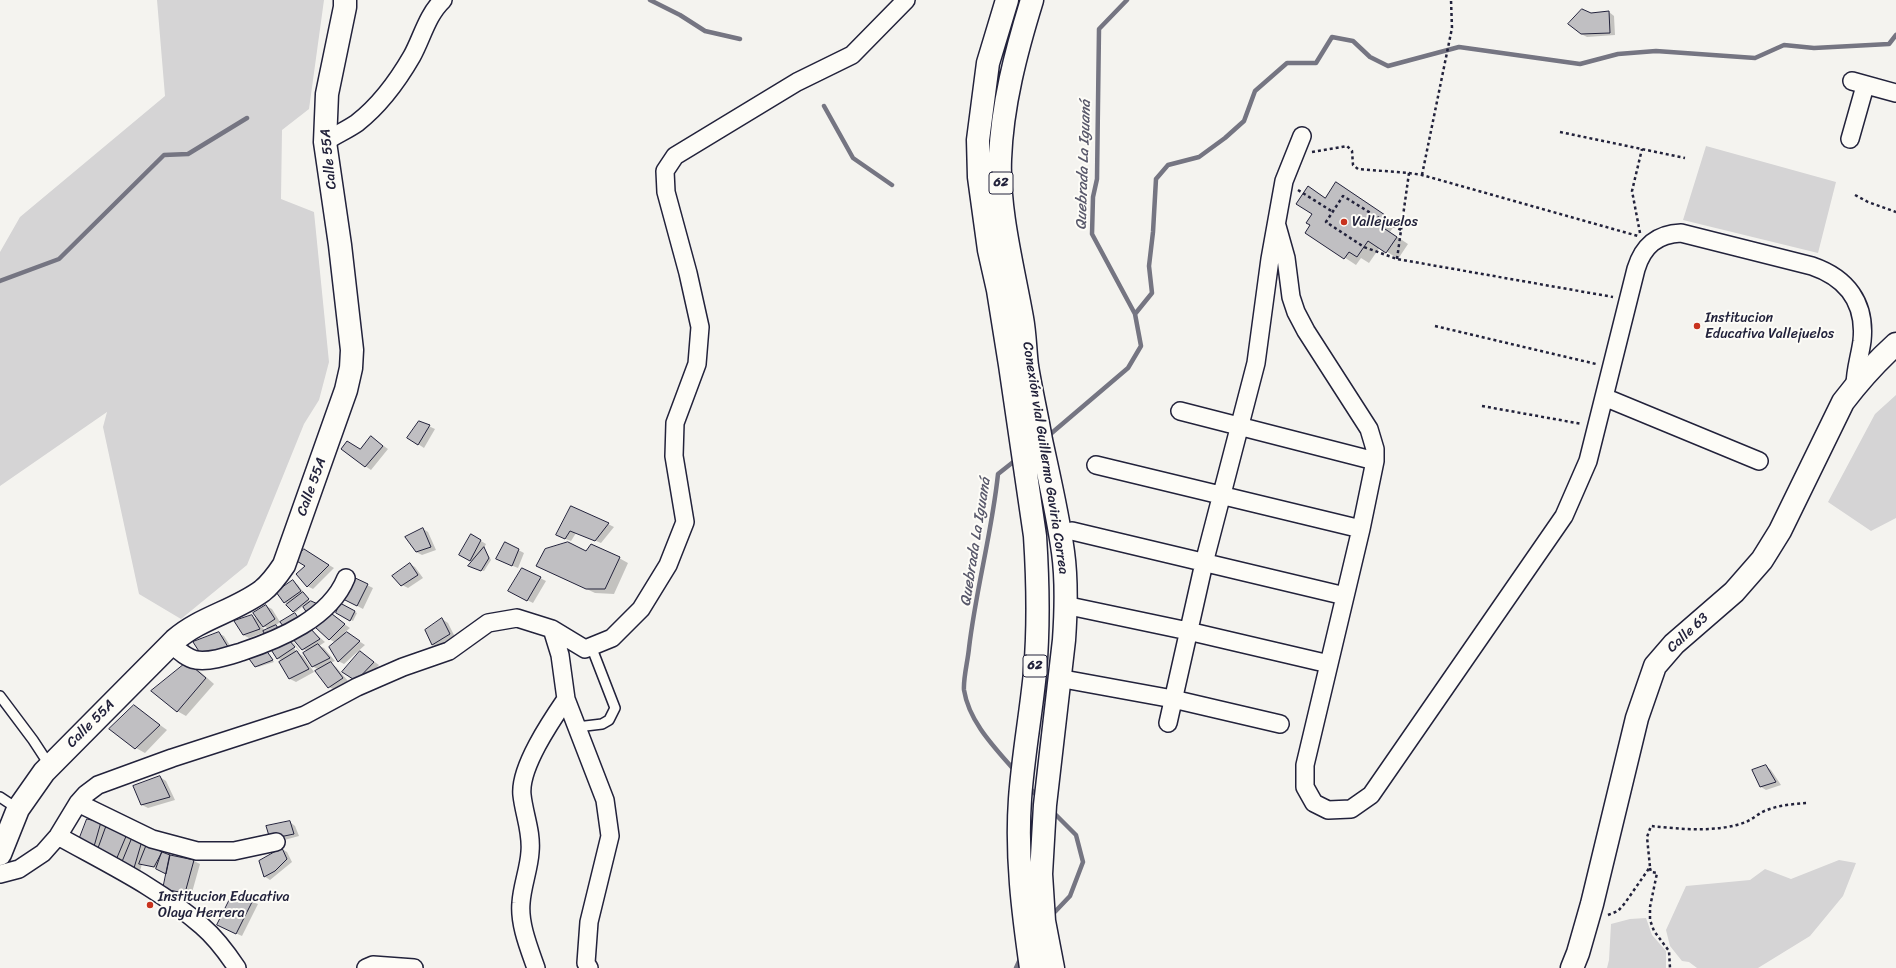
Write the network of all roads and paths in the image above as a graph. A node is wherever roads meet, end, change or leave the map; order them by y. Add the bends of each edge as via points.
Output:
1 (345, 0) edge
2 (443, 0) edge
3 (906, 0) edge
4 (1007, 0) edge
5 (1032, 0) edge
6 (1451, 0) edge
7 (1896, 93) edge
8 (1560, 132) dead end
9 (1302, 136) dead end
10 (1850, 139) dead end
11 (325, 142) junction
12 (1642, 149) junction
13 (1293, 156) junction
14 (1685, 158) dead end
15 (1409, 172) junction
16 (1422, 176) junction
17 (1284, 181) junction
18 (1855, 195) dead end
19 (1333, 212) junction
20 (1896, 212) edge
21 (1277, 226) junction
22 (1401, 230) junction
23 (1397, 259) junction
24 (1627, 300) junction
25 (1435, 326) dead end
26 (1896, 344) edge
27 (1019, 366) junction
28 (1611, 368) junction
29 (1855, 386) junction
30 (1604, 397) junction
31 (1482, 406) dead end
32 (1180, 411) dead end
33 (1239, 426) junction
34 (1596, 427) junction
35 (1375, 461) junction
36 (1759, 461) dead end
37 (1096, 465) dead end
38 (1221, 494) junction
39 (1361, 529) junction
40 (1072, 531) dead end
41 (1204, 563) junction
42 (346, 578) dead end
43 (1345, 596) junction
44 (1074, 607) dead end
45 (552, 629) junction
46 (1188, 631) junction
47 (171, 644) junction
48 (591, 646) junction
49 (1329, 664) junction
50 (1069, 680) dead end
51 (0, 696) edge
52 (566, 699) junction
53 (1173, 699) junction
54 (1168, 723) dead end
55 (1280, 724) dead end
56 (577, 727) junction
57 (50, 766) junction
58 (0, 797) edge
59 (78, 803) junction
60 (1807, 803) dead end
61 (18, 809) junction
62 (58, 836) junction
63 (276, 842) dead end
64 (0, 854) edge
65 (1650, 867) junction
66 (0, 874) edge
67 (1604, 915) dead end
68 (237, 968) edge
69 (366, 968) edge
70 (414, 968) edge
71 (536, 968) edge
72 (588, 968) edge
73 (1031, 968) edge
74 (1053, 968) edge
75 (1572, 968) edge
76 (1670, 968) edge

1 - 11 main road, Calle 55A via 327,94
2 - 11 street via 429,19 412,56 379,103 355,124
3 - 48 street via 852,55 797,82 675,156 665,171 666,192 700,327 697,364 675,424 674,456 685,522 668,565 641,609 612,638
4 - 27 main road, Conexión vial Guillermo Gaviria Correa / 62 via 988,63 978,140 979,177 989,250
5 - 27 main road, Conexión vial Guillermo Gaviria Correa / 62 via 1011,78 1000,161 1008,242 1024,329
6 - 16 path via 1452,28
7 - 10 street via 1859,83
8 - 12 path
9 - 13 street
11 - 47 main road, Calle 55A via 352,350 352,368 346,390 284,565 262,591 191,628
12 - 14 path
12 - 16 path via 1632,191 1641,237
13 - 15 path via 1347,146 1350,148 1355,168
13 - 17 street
15 - 16 path
15 - 22 path
17 - 19 path
17 - 21 street
18 - 20 path
19 - 22 path via 1343,196
19 - 23 path via 1326,222 1364,247
21 - 33 street via 1256,363
21 - 35 street via 1296,312 1369,429 1374,444
22 - 23 path
23 - 24 path
24 - 28 street
24 - 29 street via 1639,258 1655,240 1672,233 1690,234 1822,269 1848,288 1859,305 1862,336 1855,371
25 - 28 path
26 - 29 main road, Calle 63
27 - 73 main road, Conexión vial Guillermo Gaviria Correa / 62 via 1039,606 1035,673 1020,799 1019,873
27 - 74 main road, Conexión vial Guillermo Gaviria Correa / 62 via 1060,532 1065,586 1064,640 1045,805 1041,874 1044,922
28 - 30 street
29 - 75 main road, Calle 63 via 1843,402 1780,531 1762,560 1734,592 1674,644 1655,666 1637,718 1592,904
30 - 34 street
30 - 36 street
31 - 34 path
32 - 33 street
33 - 35 street
33 - 38 street
34 - 49 street via 1588,461 1564,516 1371,795 1351,809 1328,810 1314,803 1305,787 1305,765
35 - 39 street
37 - 38 street
38 - 39 street
38 - 41 street
39 - 43 street
40 - 41 street
41 - 43 street
41 - 46 street
42 - 47 street via 335,598 322,610 287,634 264,644 233,655 196,660
43 - 49 street
44 - 46 street
45 - 48 street via 585,649
45 - 52 street via 560,655
45 - 59 street via 517,618 488,624 449,651 357,687 305,715 106,782 92,789
46 - 49 street
46 - 53 street
47 - 57 main road, Calle 55A
48 - 56 lane via 615,708 609,720 602,724
50 - 53 street
51 - 57 lane
52 - 56 street
52 - 71 street via 548,725 527,769 522,794 531,852 520,904 524,933
53 - 54 street
53 - 55 street
56 - 72 street via 605,800 610,836 589,922 586,963
57 - 61 main road, Calle 55A
58 - 61 lane
59 - 62 street
59 - 63 street via 152,839 197,851 234,851
60 - 65 path via 1766,810 1746,822 1726,826 1692,830 1651,826 1647,837
61 - 64 main road, Calle 55A
62 - 66 street via 51,846 19,869
62 - 68 street via 144,882 202,926
65 - 67 path via 1618,911
65 - 76 path via 1651,872 1657,873 1650,920 1654,931 1669,951
69 - 70 street via 373,965

